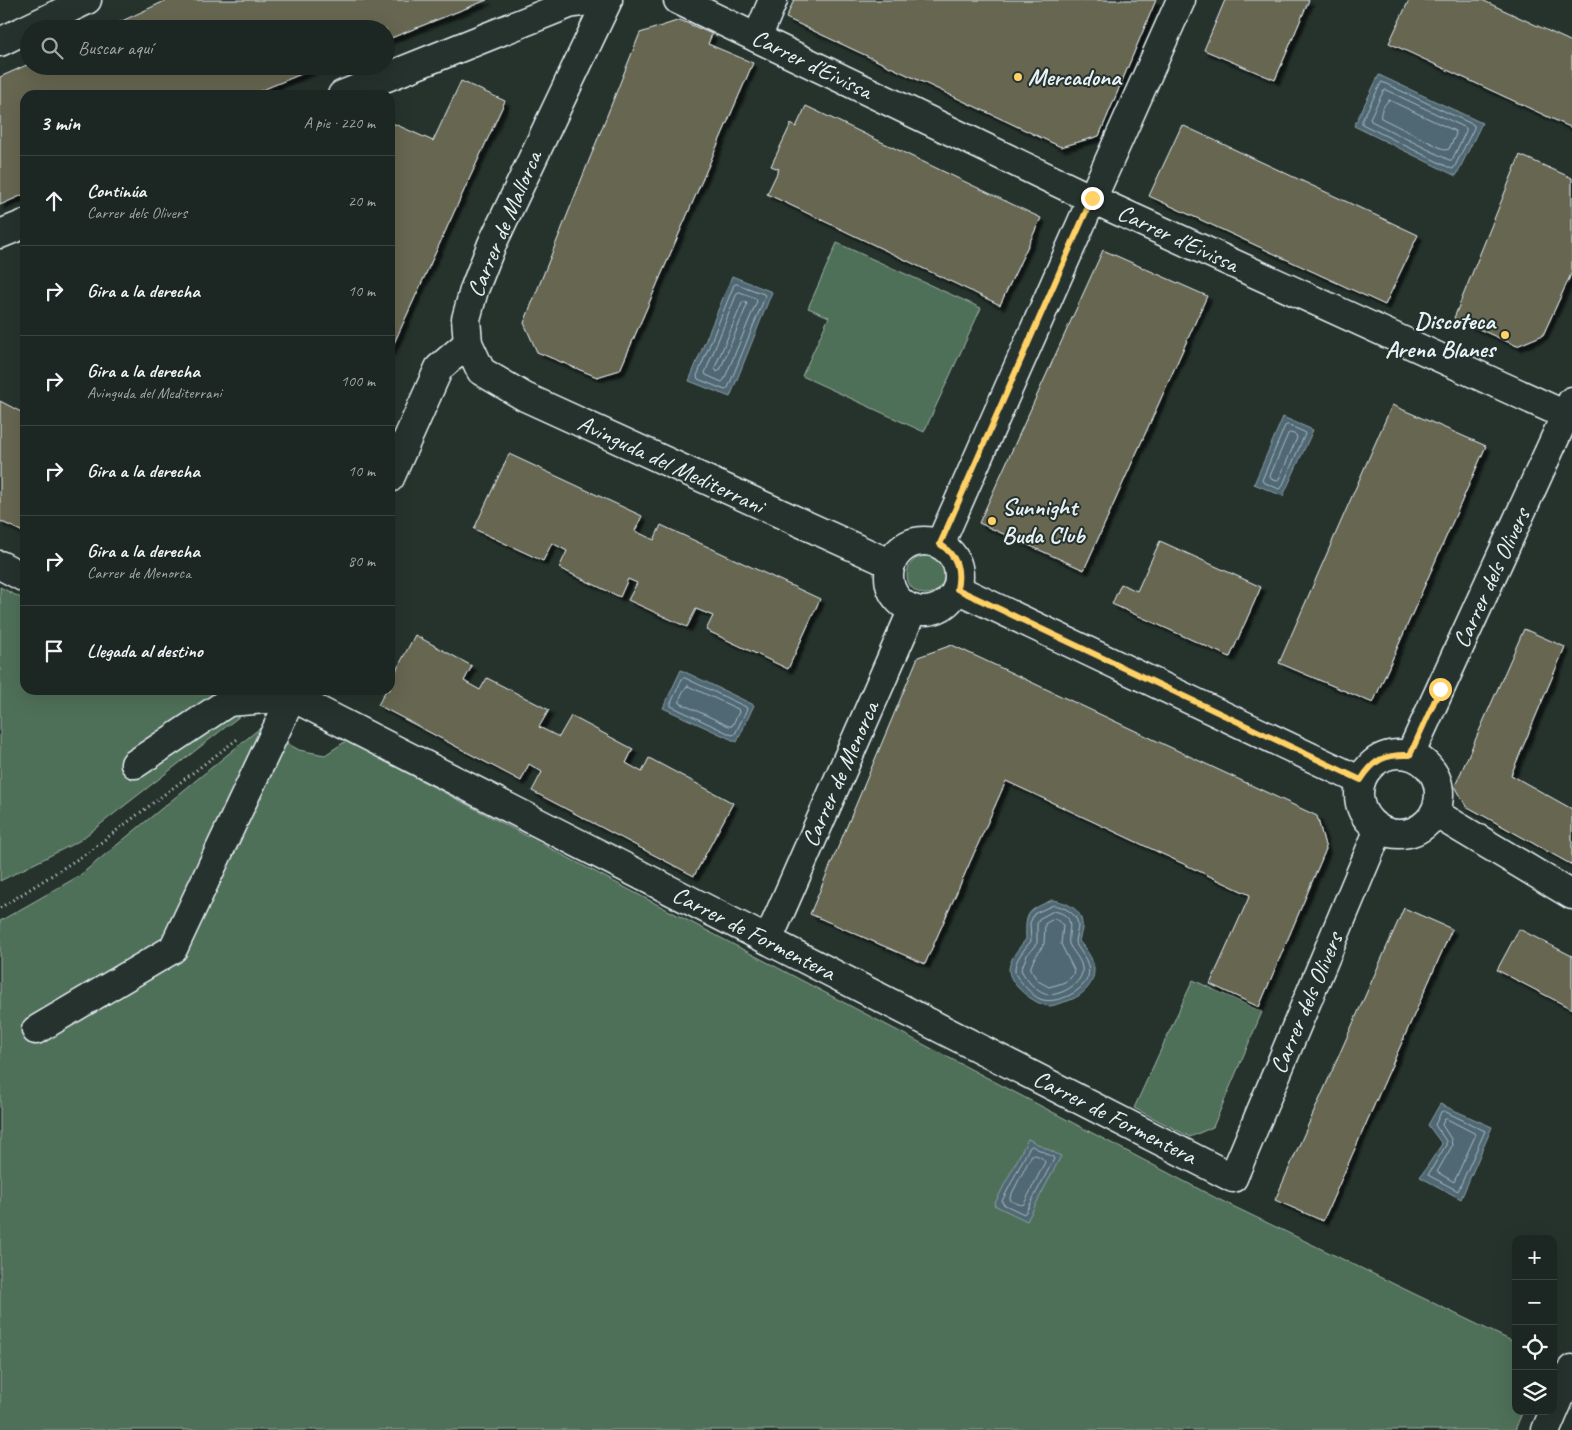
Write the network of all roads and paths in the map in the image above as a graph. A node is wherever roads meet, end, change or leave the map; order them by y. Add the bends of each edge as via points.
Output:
1 (87, 0) edge
2 (678, 0) edge
3 (773, 0) edge
4 (1181, 0) edge
5 (590, 1) edge
6 (46, 20) edge
7 (20, 32) edge
8 (757, 38) junction
9 (0, 42) edge
10 (395, 74) edge
11 (392, 75) edge
12 (354, 90) edge
13 (1092, 198) junction
14 (20, 226) edge
15 (0, 234) edge
16 (468, 343) junction
17 (1570, 411) edge
18 (395, 467) edge
19 (940, 544) junction
20 (891, 564) junction
21 (0, 565) edge
22 (20, 575) edge
23 (957, 589) junction
24 (913, 609) junction
25 (269, 695) edge
26 (286, 695) edge
27 (293, 695) edge
28 (245, 733) dead end
29 (1410, 755) junction
30 (136, 764) dead end
31 (1361, 780) junction
32 (1435, 813) junction
33 (1379, 829) junction
34 (1572, 895) edge
35 (0, 908) edge
36 (768, 940) junction
37 (36, 1030) dead end
38 (1233, 1178) joint
39 (1572, 1369) edge
40 (1546, 1430) edge

1 - 6 street
2 - 8 street, Carrer d'Eivissa
3 - 8 street
4 - 13 street
5 - 10 street via 569,4
5 - 16 street, Carrer de Mallorca via 559,101 474,290 466,318
7 - 9 street
8 - 13 street, Carrer d'Eivissa
11 - 12 street
13 - 17 street, Carrer d'Eivissa
13 - 19 street
14 - 15 street
16 - 18 street via 439,368
16 - 20 street, Avinguda del Mediterrani via 481,371 525,397
17 - 29 street, Carrer dels Olivers
19 - 20 street via 917,541 896,554
19 - 23 street via 955,558 959,578
20 - 24 street via 890,586 895,596
21 - 22 street
23 - 24 street via 939,608
23 - 31 street
24 - 36 street, Carrer de Menorca
25 - 30 street via 228,702
26 - 37 street via 173,949
27 - 36 street, Carrer de Formentera
28 - 35 path via 86,853
29 - 31 street via 1394,754 1381,758
29 - 32 street via 1425,763 1436,778 1440,795
31 - 33 street via 1359,799 1366,816
32 - 33 street via 1425,825 1410,833 1394,834
32 - 34 street
33 - 38 street, Carrer dels Olivers
36 - 38 street, Carrer de Formentera
39 - 40 street

